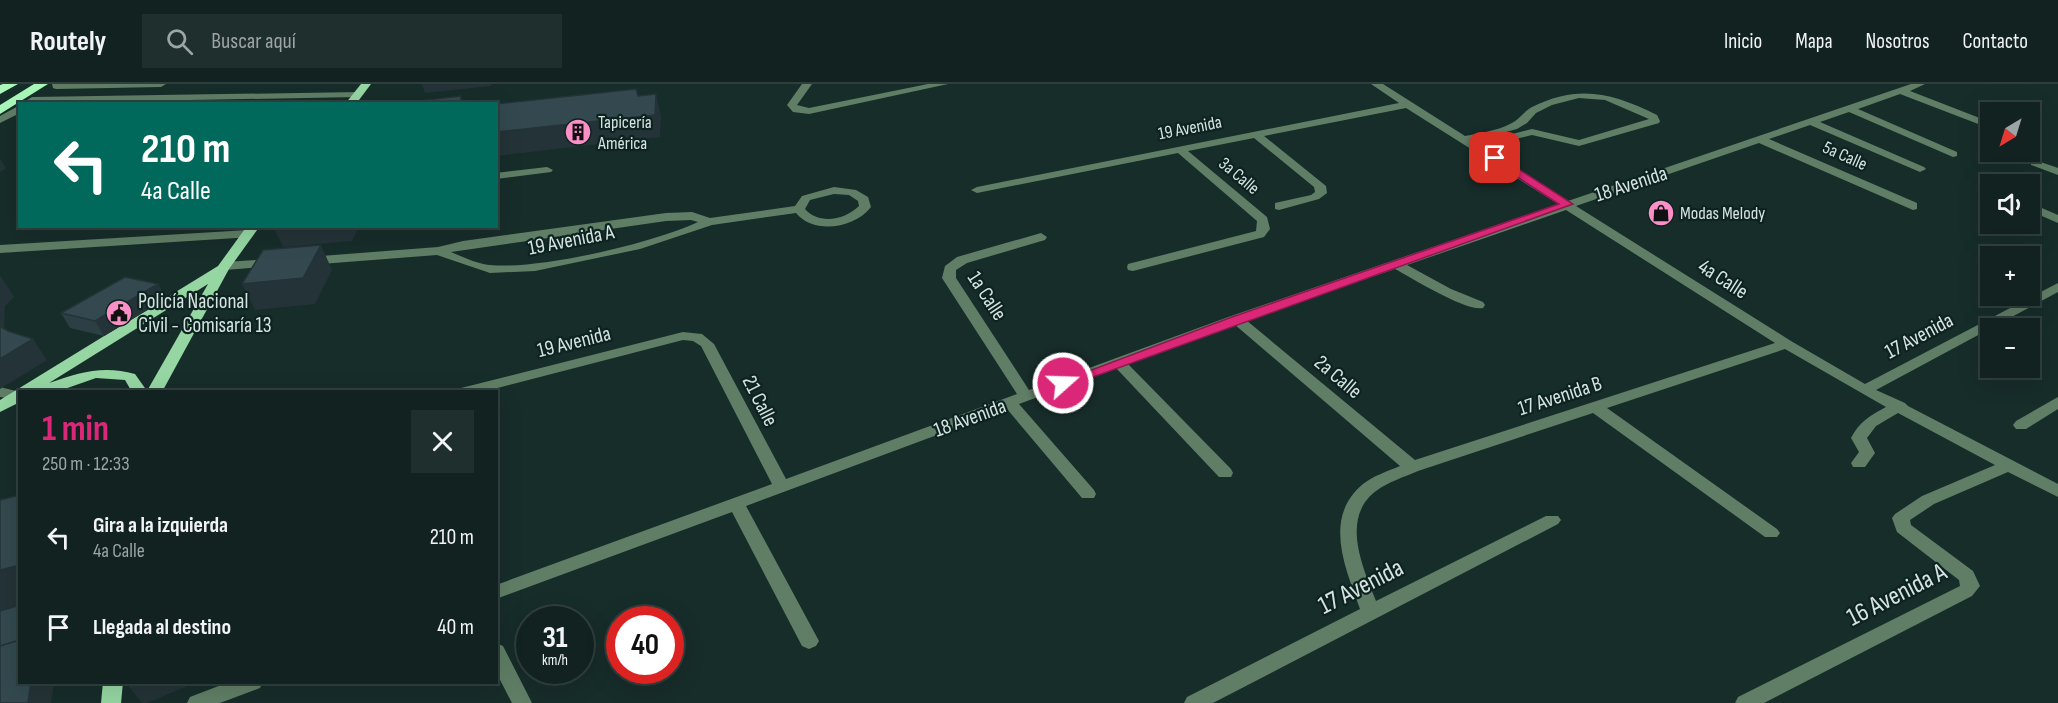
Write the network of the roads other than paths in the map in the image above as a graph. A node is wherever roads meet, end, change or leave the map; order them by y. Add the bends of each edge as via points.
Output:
1 (12, 84) edge
2 (42, 84) edge
3 (161, 84) edge
4 (366, 84) edge
5 (807, 84) edge
6 (943, 84) edge
7 (1376, 84) edge
8 (1920, 84) edge
9 (57, 85) edge
10 (81, 85) edge
11 (0, 90) edge
12 (1900, 92) junction
13 (357, 94) junction
14 (951, 95) dead end
15 (182, 100) edge
16 (206, 100) edge
17 (29, 102) edge
18 (351, 102) edge
19 (1410, 104) junction
20 (18, 109) edge
21 (1851, 109) junction
22 (0, 110) edge
23 (0, 120) edge
24 (1980, 121) edge
25 (1812, 122) junction
26 (1256, 135) junction
27 (1762, 140) junction
28 (1471, 142) junction
29 (1179, 149) junction
30 (1953, 154) dead end
31 (2035, 162) dead end
32 (1920, 169) dead end
33 (547, 170) dead end
34 (2058, 172) edge
35 (498, 176) edge
36 (977, 190) dead end
37 (1568, 204) junction
38 (1279, 206) dead end
39 (1913, 206) dead end
40 (799, 209) junction
41 (2040, 211) edge
42 (2058, 219) edge
43 (709, 222) junction
44 (251, 230) edge
45 (1041, 237) dead end
46 (0, 249) edge
47 (438, 251) junction
48 (1396, 264) junction
49 (1133, 267) dead end
50 (224, 268) junction
51 (2058, 287) edge
52 (1478, 305) dead end
53 (1236, 319) junction
54 (697, 337) joint
55 (1786, 344) junction
56 (1119, 363) junction
57 (30, 390) edge
58 (46, 390) edge
59 (139, 390) edge
60 (155, 390) edge
61 (470, 390) edge
62 (1865, 390) junction
63 (0, 392) edge
64 (18, 396) edge
65 (18, 397) edge
66 (1026, 397) junction
67 (2058, 402) edge
68 (1010, 403) junction
69 (1899, 406) junction
70 (1597, 408) junction
71 (0, 409) edge
72 (2021, 425) dead end
73 (1859, 463) dead end
74 (2009, 465) junction
75 (1412, 467) junction
76 (1225, 473) dead end
77 (782, 488) junction
78 (2058, 491) edge
79 (1088, 494) dead end
80 (736, 504) junction
81 (1552, 519) dead end
82 (1771, 533) dead end
83 (498, 591) edge
84 (1370, 610) junction
85 (809, 641) dead end
86 (498, 655) edge
87 (113, 684) edge
88 (249, 684) edge
89 (111, 703) edge
90 (197, 703) edge
91 (522, 703) edge
92 (1194, 703) edge
93 (1745, 703) edge

1 - 11 highway
2 - 22 highway
3 - 10 street
4 - 13 main road
5 - 6 street via 792,105 797,110 809,111
6 - 14 street
7 - 19 street, 4a Calle
8 - 12 street, 18 Avenida
9 - 10 street
9 - 17 street
12 - 21 street, 18 Avenida
12 - 24 street
13 - 16 street
13 - 18 main road
15 - 16 street
15 - 17 street
19 - 26 street, 19 Avenida
19 - 28 street, 4a Calle
20 - 23 street
21 - 25 street, 18 Avenida
21 - 30 street
25 - 27 street, 18 Avenida
25 - 32 street
26 - 29 street, 19 Avenida
26 - 38 street via 1320,186 1321,193 1315,197
27 - 37 street, 18 Avenida
27 - 39 street, 5a Calle
28 - 28 street via 1541,131 1579,143 1655,121 1608,95 1577,92 1530,112 1515,126
28 - 37 street, 4a Calle
29 - 36 street, 19 Avenida
29 - 49 street, 3a Calle via 1263,220 1264,229 1260,234
31 - 34 street
33 - 35 street
37 - 48 street, 18 Avenida
37 - 55 street, 4a Calle
40 - 40 street, 19 Avenida A via 810,219 837,222 855,216 865,202 852,192 834,190 806,198
40 - 43 street, 19 Avenida A
41 - 42 street
43 - 47 street, 19 Avenida A via 692,216 666,217
43 - 47 street, 19 Avenida A via 697,230 656,243 516,270 490,269
44 - 46 street
44 - 50 main road
45 - 66 street, 1a Calle via 962,260 950,269 950,278
47 - 50 street, 19 Avenida A
48 - 52 street
48 - 53 street, 18 Avenida
50 - 57 main road
50 - 60 main road
51 - 62 street, 17 Avenida
53 - 56 street, 18 Avenida
53 - 75 street, 2a Calle
54 - 61 street, 19 Avenida via 682,336
54 - 77 street, 21 Calle via 707,344
55 - 62 street, 4a Calle
55 - 70 street, 17 Avenida B
56 - 66 street, 18 Avenida
56 - 76 street
58 - 59 main road via 76,378 104,373 130,377
62 - 69 street, 4a Calle
63 - 64 street
65 - 71 main road
66 - 68 street, 18 Avenida
67 - 72 street
68 - 77 street, 18 Avenida
68 - 79 street
69 - 73 street via 1861,432 1859,438 1867,453
69 - 74 street, 4a Calle
70 - 75 street, 17 Avenida B
70 - 82 street
74 - 78 street, 4a Calle
74 - 93 street, 16 Avenida A via 1928,500 1901,518 1903,528 1967,576 1971,586 1966,591
75 - 84 street, 17 Avenida B via 1370,487 1354,502 1346,522 1350,554
77 - 80 street, 18 Avenida
80 - 83 street, 18 Avenida
80 - 85 street
81 - 84 street, 17 Avenida
84 - 92 street, 17 Avenida
86 - 91 street
87 - 89 main road
88 - 90 street

